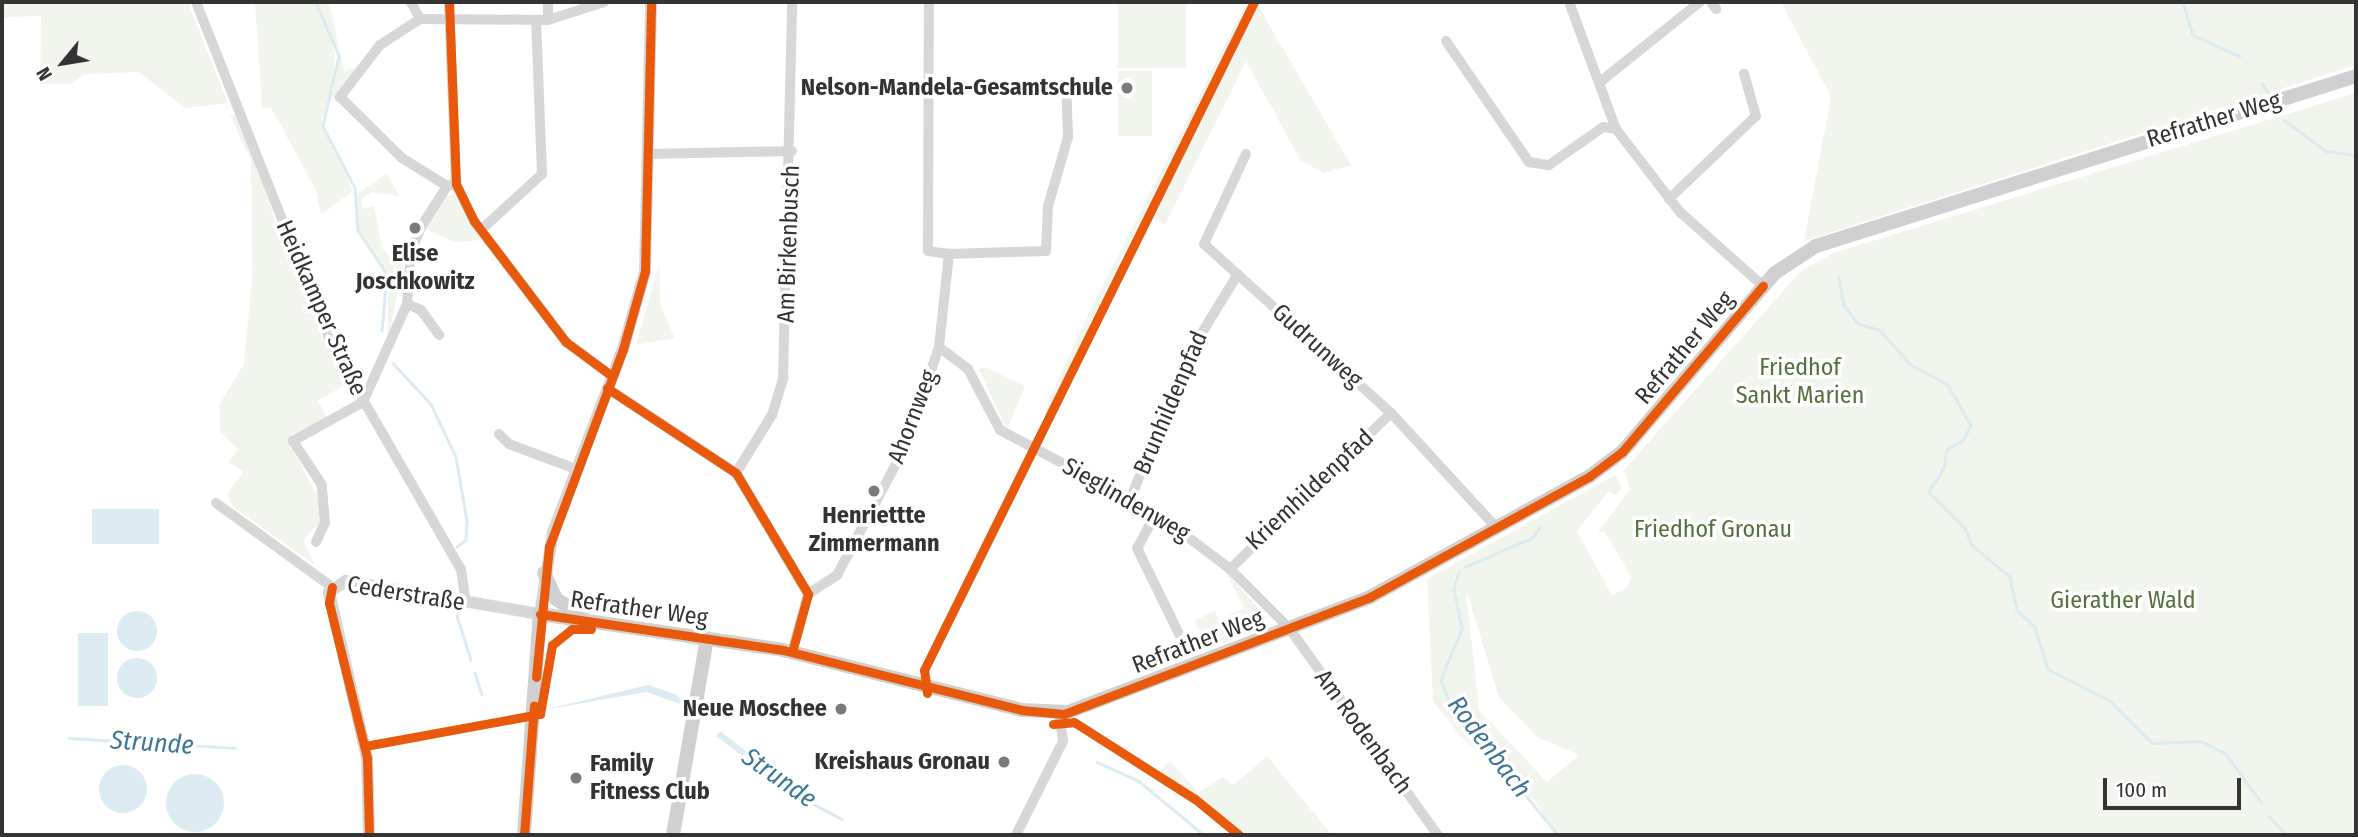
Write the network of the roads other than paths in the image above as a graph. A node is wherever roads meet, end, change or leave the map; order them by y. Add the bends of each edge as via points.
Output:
1 (196, 2) edge
2 (411, 2) edge
3 (449, 2) edge
4 (548, 2) edge
5 (604, 2) edge
6 (651, 2) edge
7 (792, 2) edge
8 (929, 2) edge
9 (1569, 2) edge
10 (1700, 2) edge
11 (449, 17) junction
12 (420, 19) junction
13 (536, 20) junction
14 (548, 20) junction
15 (1446, 41) dead end
16 (1744, 74) dead end
17 (2356, 76) edge
18 (1600, 82) junction
19 (1066, 101) dead end
20 (1616, 129) junction
21 (792, 151) junction
22 (649, 154) junction
23 (1246, 154) dead end
24 (451, 185) junction
25 (1669, 199) junction
26 (481, 230) junction
27 (949, 254) junction
28 (1238, 274) junction
29 (1763, 286) junction
30 (407, 304) junction
31 (439, 335) dead end
32 (939, 347) junction
33 (612, 376) junction
34 (607, 388) junction
35 (363, 402) junction
36 (1391, 412) junction
37 (499, 434) dead end
38 (576, 469) junction
39 (736, 473) junction
40 (1131, 499) junction
41 (216, 503) dead end
42 (1156, 513) junction
43 (1494, 525) junction
44 (316, 542) dead end
45 (1230, 569) junction
46 (544, 573) junction
47 (332, 587) junction
48 (808, 594) junction
49 (466, 603) junction
50 (540, 614) junction
51 (588, 621) junction
52 (1289, 628) junction
53 (707, 638) junction
54 (1184, 644) dead end
55 (792, 652) junction
56 (1059, 714) junction
57 (369, 835) edge
58 (524, 835) edge
59 (673, 835) edge
60 (1016, 835) edge
61 (1438, 835) edge

1 - 35 street, Heidkamper Straße via 332,346
2 - 12 street
3 - 11 street
4 - 14 street
5 - 14 street
6 - 22 street
7 - 21 street, Am Birkenbusch
8 - 27 street via 928,251
9 - 18 street
10 - 18 street
11 - 12 street
11 - 13 street
11 - 24 street
12 - 24 street via 380,46 340,97 402,158
13 - 14 street
13 - 26 street via 542,174
15 - 20 street via 1528,162 1549,165 1603,127
16 - 25 street via 1756,116
17 - 29 main road, Refrather Weg via 1822,244
18 - 20 street
19 - 27 street via 1068,137 1048,206 1046,251
20 - 25 street
21 - 22 street
21 - 39 street, Am Birkenbusch via 783,379 772,415
22 - 33 street via 645,271
23 - 28 street, Gudrunweg via 1204,244
24 - 26 street
24 - 30 street via 421,227 411,251
25 - 29 street
26 - 33 street via 566,342
27 - 32 street, Ahornweg
28 - 36 street, Gudrunweg
28 - 40 street, Brunhildenpfad via 1184,362
29 - 43 main road, Refrather Weg via 1616,458
30 - 31 street via 421,310
30 - 35 street
32 - 40 street, Sieglindenweg via 968,369 1000,430
32 - 48 street, Ahornweg via 887,482 837,575
33 - 34 street
34 - 38 street
34 - 39 street
35 - 44 street via 295,437 326,505
35 - 49 street, Heidkamper Straße via 461,569
36 - 43 street, Gudrunweg
36 - 45 street, Kriemhildenpfad
37 - 38 street via 509,444
38 - 46 street
39 - 48 street
40 - 42 street, Sieglindenweg
41 - 47 street, Cederstraße
42 - 45 street, Sieglindenweg
42 - 54 street via 1137,548
43 - 52 main road, Refrather Weg via 1370,597
45 - 52 street, Sieglindenweg
46 - 50 street
46 - 51 main road via 556,598
47 - 49 street, Cederstraße via 346,581
47 - 57 street via 329,603 367,758
48 - 55 street
49 - 50 street, Cederstraße
50 - 51 main road, Refrather Weg
50 - 58 main road
51 - 53 main road, Refrather Weg
52 - 56 main road, Refrather Weg
52 - 61 street, Am Rodenbach
53 - 55 main road, Refrather Weg
53 - 59 main road
55 - 56 main road, Refrather Weg
56 - 60 street via 1063,741

